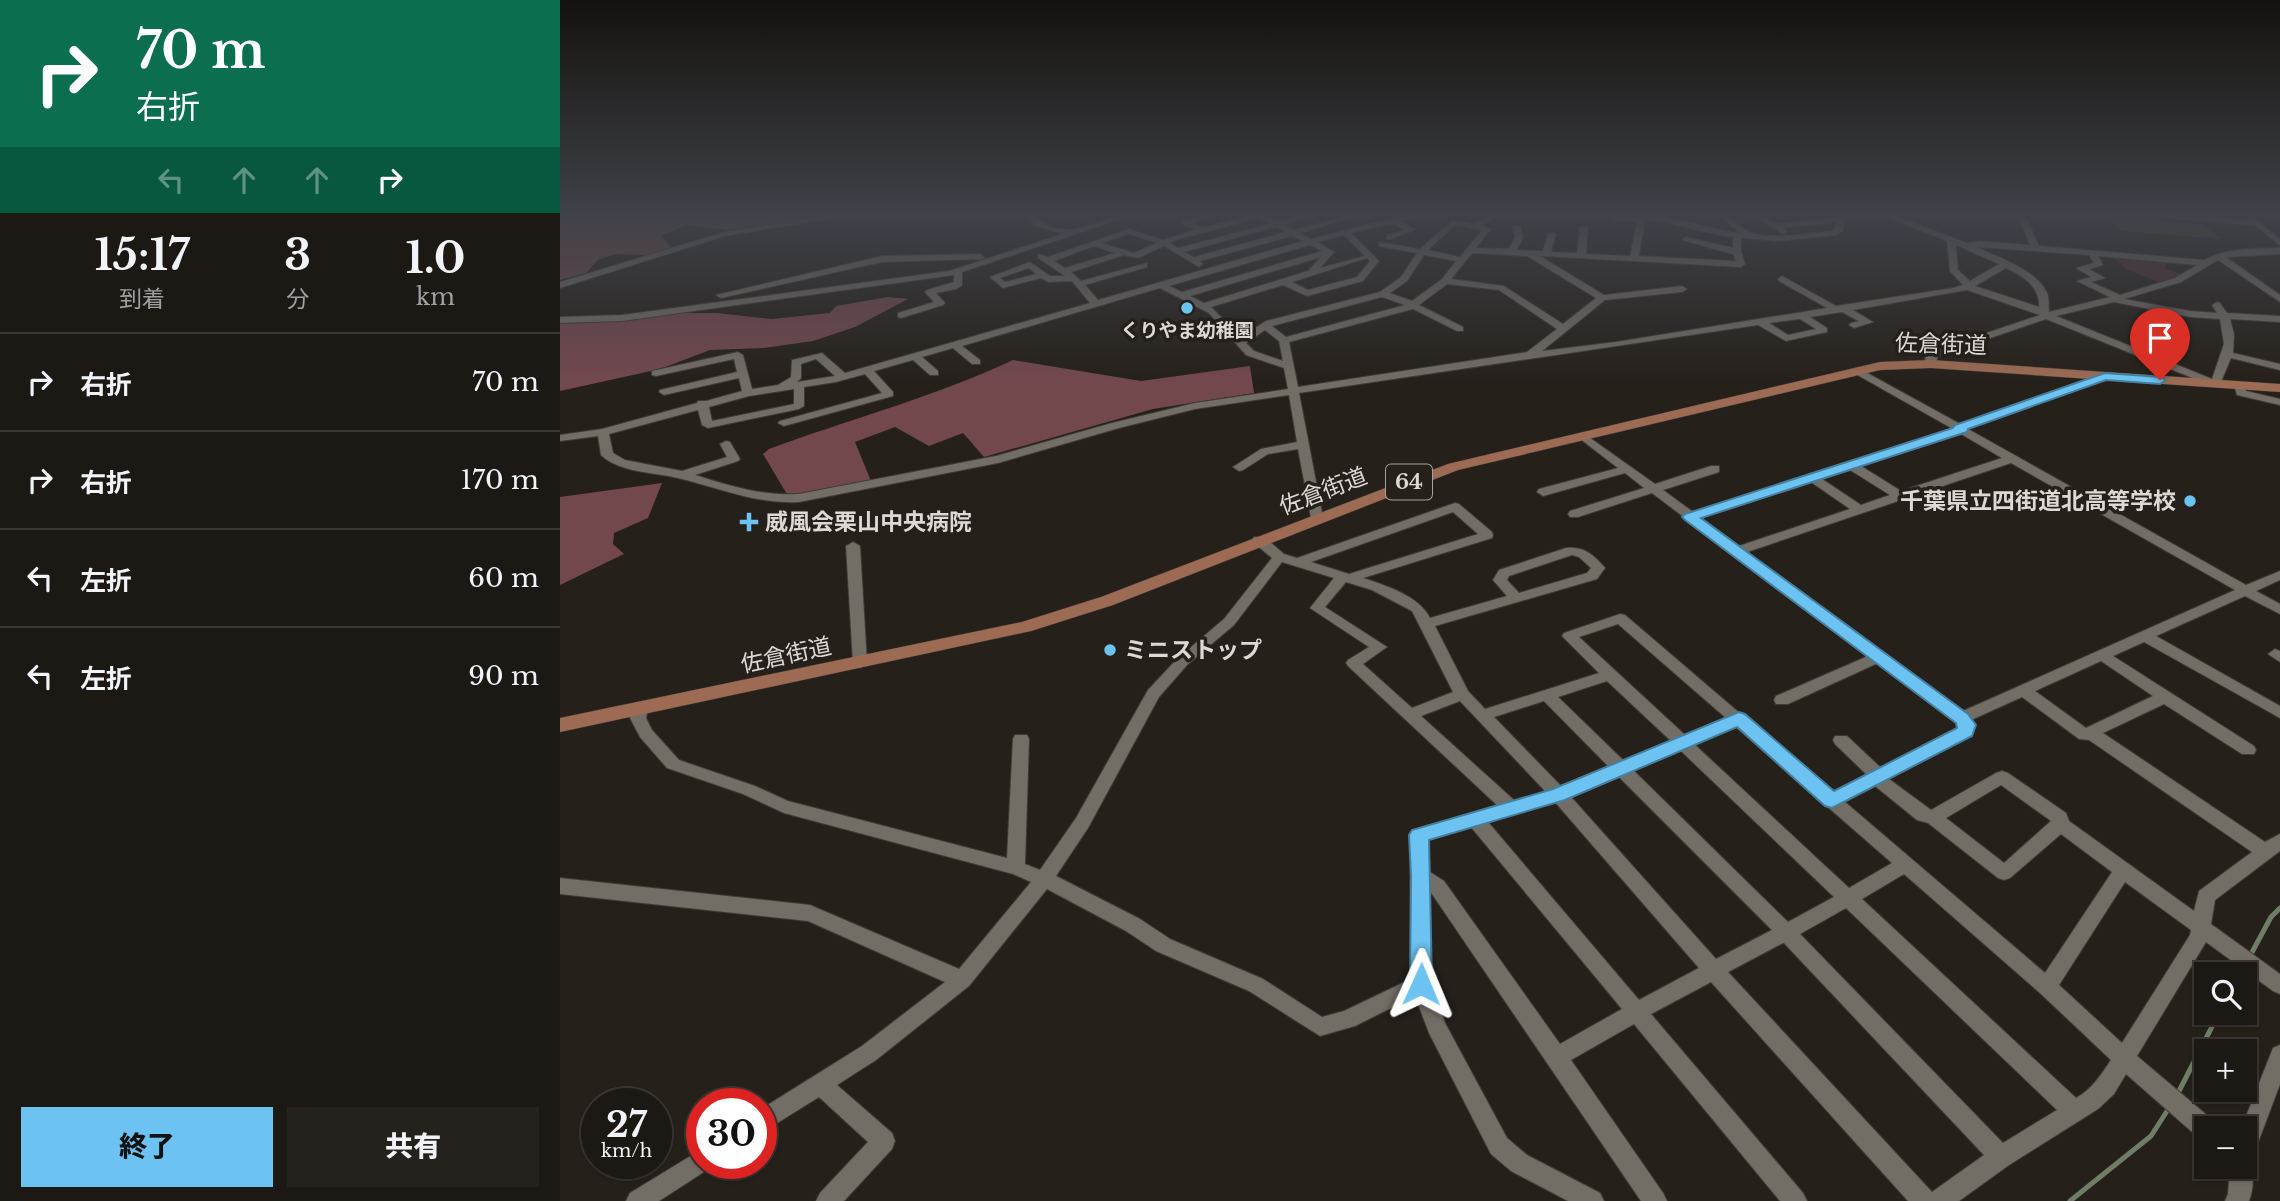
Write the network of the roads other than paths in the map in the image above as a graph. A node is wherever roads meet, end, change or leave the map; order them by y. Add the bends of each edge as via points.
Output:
1 (608, 270) edge
2 (836, 270) edge
3 (859, 270) edge
4 (902, 270) edge
5 (1067, 270) edge
6 (1123, 270) edge
7 (1213, 270) edge
8 (1268, 270) edge
9 (1314, 270) edge
10 (1321, 270) edge
11 (1368, 270) edge
12 (1410, 270) edge
13 (1455, 270) edge
14 (1557, 270) edge
15 (1954, 270) edge
16 (1996, 270) edge
17 (2015, 270) edge
18 (2084, 270) edge
19 (2196, 270) edge
20 (2242, 270) edge
21 (958, 271) joint
22 (1064, 271) joint
23 (1210, 271) joint
24 (1311, 273) junction
25 (1043, 275) dead end
26 (1782, 279) dead end
27 (904, 280) junction
28 (1076, 281) junction
29 (1445, 281) junction
30 (1285, 282) junction
31 (560, 285) edge
32 (1161, 285) junction
33 (1968, 286) junction
34 (858, 287) junction
35 (1682, 289) dead end
36 (1383, 294) junction
37 (1183, 295) junction
38 (1602, 298) junction
39 (2116, 299) junction
40 (2280, 299) edge
41 (709, 304) junction
42 (1096, 304) junction
43 (1413, 305) junction
44 (2217, 305) dead end
45 (1205, 306) junction
46 (1837, 308) junction
47 (2044, 313) junction
48 (1798, 314) junction
49 (901, 315) dead end
50 (2226, 317) junction
51 (2280, 319) edge
52 (560, 320) edge
53 (1758, 321) junction
54 (1265, 325) junction
55 (1854, 325) dead end
56 (1563, 328) junction
57 (1460, 329) dead end
58 (1284, 340) junction
59 (1239, 343) junction
60 (955, 345) junction
61 (1530, 355) junction
62 (2229, 355) junction
63 (914, 356) junction
64 (976, 362) dead end
65 (1931, 365) junction
66 (1290, 367) junction
67 (2280, 367) edge
68 (867, 370) junction
69 (1858, 371) junction
70 (656, 373) dead end
71 (743, 373) junction
72 (934, 373) dead end
73 (2105, 376) junction
74 (843, 377) junction
75 (2216, 384) junction
76 (799, 386) junction
77 (2239, 386) junction
78 (781, 388) junction
79 (2280, 388) edge
80 (1292, 390) junction
81 (664, 392) dead end
82 (748, 393) junction
83 (2280, 402) edge
84 (702, 403) junction
85 (784, 424) dead end
86 (1961, 429) junction
87 (603, 432) junction
88 (1583, 436) junction
89 (560, 438) edge
90 (726, 444) dead end
91 (1303, 445) junction
92 (2013, 458) junction
93 (1851, 465) junction
94 (1238, 467) dead end
95 (1626, 469) junction
96 (1715, 469) dead end
97 (682, 475) junction
98 (1813, 478) junction
99 (1652, 489) junction
100 (1543, 492) dead end
101 (1900, 496) junction
102 (1860, 510) junction
103 (1574, 514) dead end
104 (1690, 517) junction
105 (1317, 518) junction
106 (1259, 540) junction
107 (853, 545) dead end
108 (1736, 551) junction
109 (1279, 557) junction
110 (1299, 562) junction
111 (2280, 575) edge
112 (1347, 577) junction
113 (2246, 590) junction
114 (1516, 598) junction
115 (2280, 610) edge
116 (1427, 624) junction
117 (2145, 636) junction
118 (2102, 655) junction
119 (1880, 656) junction
120 (860, 663) junction
121 (1608, 674) junction
122 (2024, 691) junction
123 (1462, 694) junction
124 (1548, 696) junction
125 (2165, 697) junction
126 (1782, 700) dead end
127 (640, 708) junction
128 (2280, 713) edge
129 (1411, 714) junction
130 (1483, 715) junction
131 (1962, 718) junction
132 (1739, 719) junction
133 (560, 725) edge
134 (2091, 733) junction
135 (1021, 739) dead end
136 (1841, 740) dead end
137 (1681, 743) junction
138 (2248, 750) dead end
139 (1622, 770) junction
140 (1876, 777) junction
141 (1559, 795) junction
142 (1832, 801) junction
143 (1512, 809) junction
144 (1933, 817) junction
145 (1476, 820) junction
146 (2060, 824) junction
147 (2273, 846) edge
148 (1906, 864) junction
149 (1016, 868) junction
150 (2122, 872) junction
151 (1422, 876) junction
152 (1044, 879) junction
153 (560, 886) edge
154 (1849, 898) junction
155 (2200, 928) junction
156 (1786, 932) junction
157 (1715, 970) junction
158 (962, 980) junction
159 (1421, 984) junction
160 (2280, 985) edge
161 (2047, 987) junction
162 (1634, 1011) junction
163 (2280, 1055) edge
164 (1557, 1056) junction
165 (2125, 1060) junction
166 (822, 1086) junction
167 (2075, 1112) junction
168 (777, 1113) edge
169 (2257, 1116) edge
170 (2194, 1119) edge
171 (2001, 1157) junction
172 (686, 1170) edge
173 (2241, 1179) edge
174 (638, 1201) edge
175 (828, 1201) edge
176 (1592, 1201) edge
177 (1655, 1201) edge
178 (1795, 1201) edge
179 (1924, 1201) edge
180 (1939, 1201) edge
181 (2237, 1201) edge

1 - 31 street
2 - 41 street via 710,297
3 - 34 street
4 - 27 street
5 - 22 street
6 - 28 street
7 - 23 street
8 - 37 street
9 - 24 street
10 - 24 street
11 - 30 street via 1363,276 1307,293
12 - 36 street
13 - 29 street
14 - 38 street
15 - 33 street
16 - 33 street
17 - 47 street via 2041,288
18 - 39 street via 2101,278 2081,281
19 - 39 street
20 - 40 street
21 - 27 street
21 - 49 street via 959,283 930,292 940,303
22 - 28 street
23 - 32 street
24 - 30 street
25 - 28 street
26 - 46 street
27 - 34 street
28 - 42 street
29 - 43 street
29 - 56 street via 1501,288
30 - 45 street
32 - 37 street
32 - 42 street
33 - 46 street
33 - 47 street
34 - 41 street
35 - 38 street
36 - 43 street
36 - 54 street
37 - 45 street
38 - 56 street
39 - 47 street
39 - 50 street
41 - 52 street via 610,319
42 - 60 street
43 - 57 street
43 - 58 street
44 - 50 street
45 - 59 street
46 - 48 street
46 - 55 street via 1868,322
47 - 65 street via 1934,354
47 - 75 street
48 - 53 street
48 - 53 street via 1824,330 1786,338
50 - 51 street
50 - 62 street
53 - 61 street
54 - 58 street
54 - 59 street
56 - 61 street
58 - 66 street
59 - 66 street via 1256,357
60 - 63 street
60 - 64 street
61 - 80 street
62 - 67 street
62 - 75 street
63 - 68 street
63 - 72 street
65 - 69 main road, 佐倉街道 / 64 via 1892,364
65 - 73 main road, 佐倉街道 / 64
66 - 80 street
68 - 74 street
68 - 85 street via 889,394
69 - 86 street
69 - 88 main road, 佐倉街道 / 64
70 - 71 street via 738,355
71 - 81 street
71 - 82 street
73 - 75 main road, 佐倉街道 / 64
73 - 86 street
74 - 76 street
74 - 78 street via 818,355 796,362 796,378
75 - 77 main road, 佐倉街道 / 64
76 - 78 street
76 - 84 street via 799,406 708,425
77 - 79 main road, 佐倉街道 / 64
77 - 83 street via 2241,393
78 - 82 street
80 - 91 street
80 - 97 street via 1158,414 998,459 799,498 761,498
82 - 84 street
84 - 87 street
86 - 92 street
86 - 93 street
87 - 89 street
87 - 97 street via 607,456
88 - 95 street
88 - 105 main road, 佐倉街道 / 64 via 1453,467
90 - 97 street via 734,458
91 - 94 street via 1265,451
91 - 105 street
92 - 101 street
92 - 113 street
93 - 98 street
93 - 101 street
95 - 99 street
95 - 100 street
96 - 99 street
98 - 102 street
98 - 104 street
99 - 103 street
99 - 104 street
101 - 102 street
102 - 108 street
104 - 108 street
105 - 106 main road, 佐倉街道 / 64
106 - 109 street
106 - 120 main road, 佐倉街道 / 64 via 1065,615
107 - 120 street
108 - 119 street
109 - 110 street
109 - 152 street via 1229,622 1153,694 1093,805
110 - 112 street
110 - 112 street via 1455,506 1487,535
111 - 113 street
112 - 116 street via 1408,601
112 - 129 street via 1317,608 1380,647 1353,663
113 - 115 street
113 - 117 street
114 - 114 street via 1592,576 1598,568 1584,554 1571,551 1504,573 1500,580
114 - 116 street
116 - 123 street
117 - 118 street
117 - 128 street
118 - 122 street
118 - 125 street
119 - 126 street
119 - 131 street
120 - 127 main road, 佐倉街道 / 64
121 - 124 street
121 - 132 street via 1569,636 1620,618
121 - 137 street
122 - 131 street
122 - 134 street via 2085,736
123 - 129 street
123 - 130 street
124 - 130 street
124 - 139 street
125 - 134 street
125 - 138 street
127 - 133 main road, 佐倉街道 / 64
127 - 149 street via 638,718 646,733 684,770 784,806
129 - 143 street via 1444,750
130 - 141 street
131 - 140 street via 1966,732
132 - 137 street
132 - 142 street
134 - 147 street
135 - 149 street
136 - 140 street
137 - 139 street
137 - 154 street
139 - 141 street
139 - 156 street
140 - 142 street
140 - 144 street via 1923,815
141 - 143 street
141 - 157 street
142 - 148 street
143 - 145 street
144 - 146 street via 2002,777 2060,818
144 - 146 street via 2004,873
145 - 151 street via 1419,835
145 - 162 street
146 - 150 street
147 - 155 street via 2206,896
148 - 154 street
148 - 161 street
149 - 152 street
150 - 155 street
150 - 161 street
151 - 159 street
151 - 164 street via 1437,886
152 - 158 street
152 - 159 street via 1163,945 1256,985 1320,1027 1348,1019
153 - 158 street via 810,913
154 - 156 street
154 - 167 street
155 - 160 street
155 - 165 street via 2199,937
156 - 157 street
156 - 171 street
157 - 162 street
157 - 179 street
158 - 166 street
159 - 176 street via 1436,1026 1499,1146 1520,1163
161 - 165 street
162 - 164 street
162 - 178 street
163 - 169 street
164 - 177 street
165 - 167 street via 2106,1087
165 - 170 street
166 - 168 street
166 - 175 street via 884,1141
167 - 171 street
171 - 180 street
172 - 174 street
173 - 181 street

